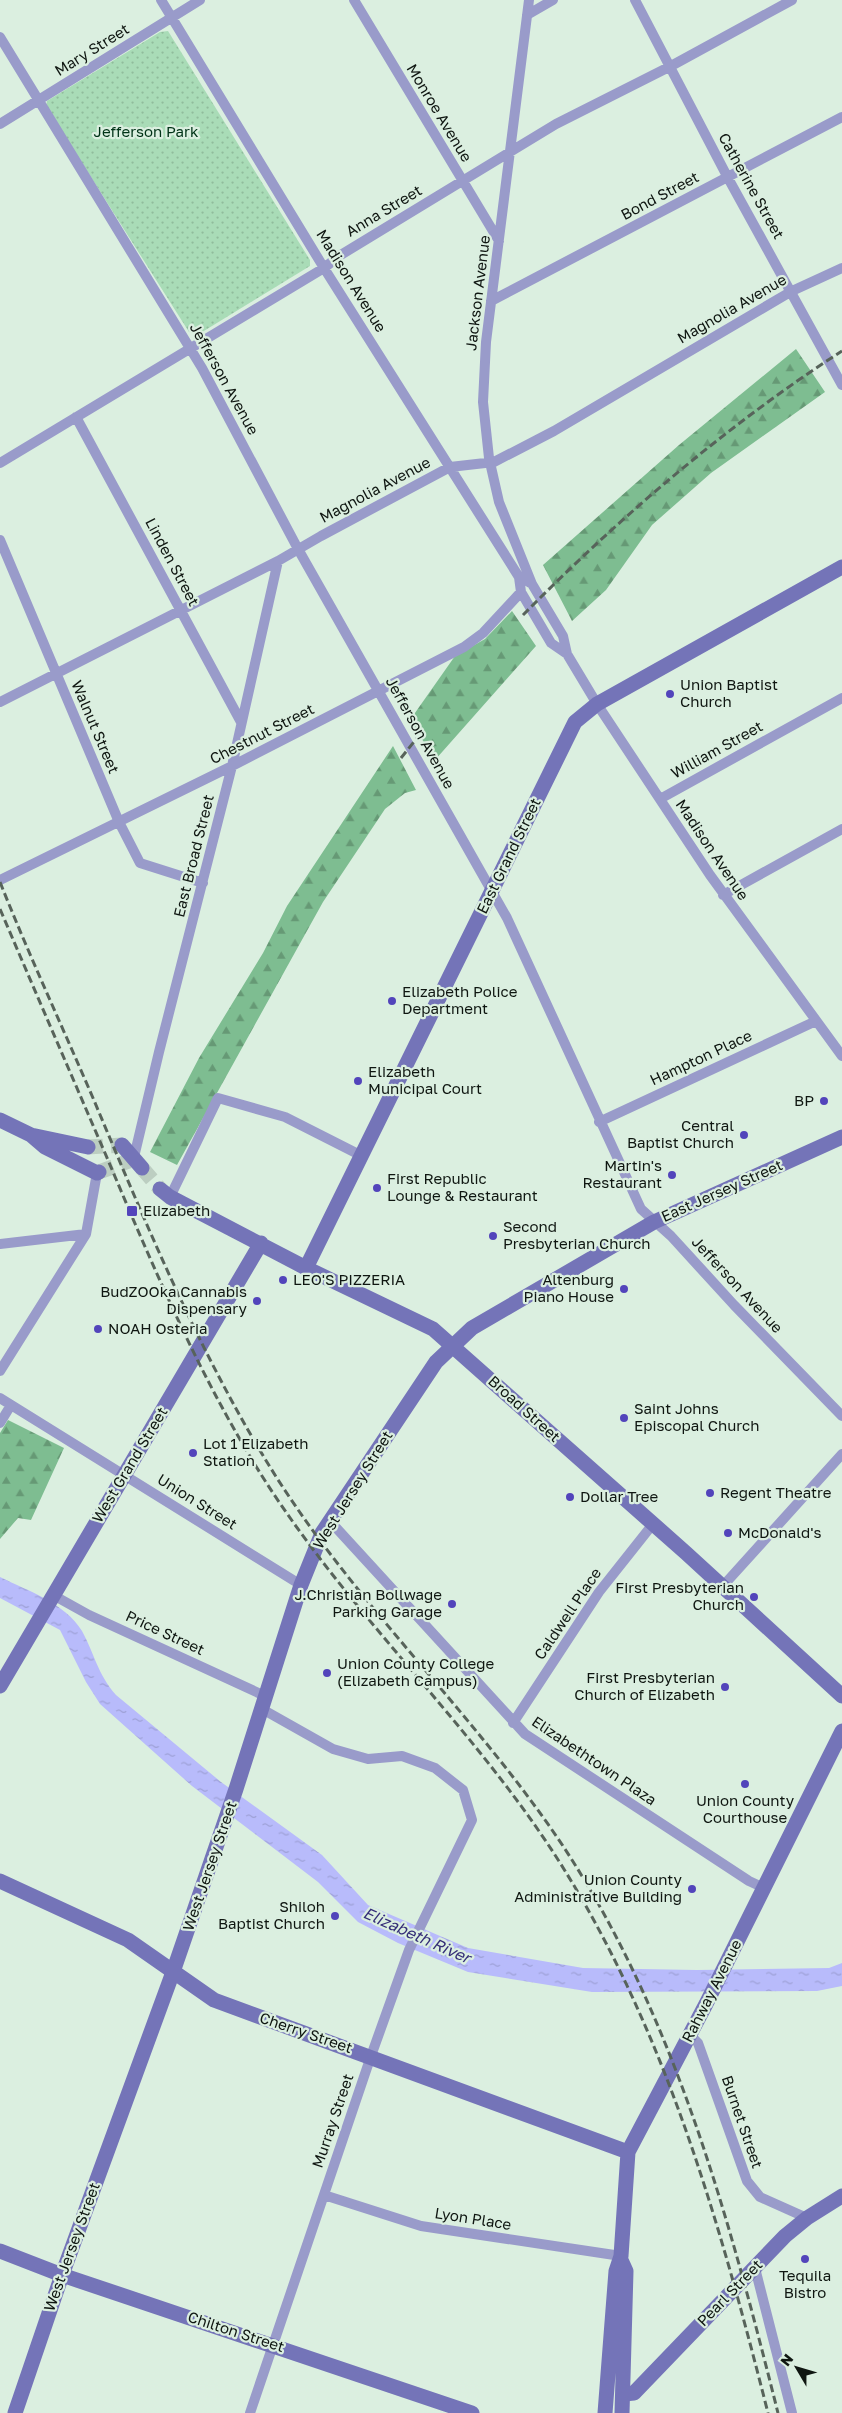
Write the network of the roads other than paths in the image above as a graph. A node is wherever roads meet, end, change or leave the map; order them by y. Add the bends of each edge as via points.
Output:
1 (160, 0) edge
2 (200, 0) edge
3 (354, 0) edge
4 (529, 0) edge
5 (552, 0) edge
6 (636, 0) edge
7 (792, 0) edge
8 (527, 15) junction
9 (172, 18) junction
10 (0, 37) edge
11 (671, 66) junction
12 (39, 100) junction
13 (842, 117) edge
14 (0, 124) edge
15 (510, 152) junction
16 (728, 178) junction
17 (463, 181) junction
18 (499, 241) junction
19 (324, 268) junction
20 (842, 268) edge
21 (792, 291) junction
22 (491, 301) junction
23 (190, 347) junction
24 (842, 385) edge
25 (76, 417) junction
26 (0, 463) edge
27 (490, 463) junction
28 (450, 467) junction
29 (0, 540) edge
30 (298, 549) junction
31 (278, 561) junction
32 (842, 567) edge
33 (519, 577) junction
34 (532, 584) junction
35 (521, 592) junction
36 (180, 609) junction
37 (567, 654) junction
38 (55, 673) junction
39 (380, 691) junction
40 (842, 698) edge
41 (0, 702) edge
42 (597, 704) junction
43 (241, 722) junction
44 (232, 766) junction
45 (660, 799) junction
46 (119, 822) junction
47 (842, 829) edge
48 (0, 880) edge
49 (203, 883) junction
50 (492, 892) junction
51 (723, 895) junction
52 (816, 1021) junction
53 (842, 1056) edge
54 (0, 1120) edge
55 (599, 1122) junction
56 (31, 1135) junction
57 (842, 1137) edge
58 (122, 1145) dead end
59 (88, 1147) tunnel mouth
60 (362, 1156) junction
61 (135, 1162) joint
62 (98, 1173) joint
63 (165, 1193) joint
64 (654, 1222) junction
65 (86, 1234) junction
66 (261, 1243) junction
67 (0, 1244) edge
68 (306, 1268) junction
69 (452, 1346) junction
70 (0, 1371) edge
71 (0, 1398) edge
72 (11, 1405) junction
73 (842, 1416) edge
74 (0, 1423) edge
75 (842, 1454) edge
76 (124, 1474) junction
77 (330, 1521) junction
78 (653, 1524) junction
79 (300, 1584) junction
80 (722, 1587) junction
81 (51, 1599) junction
82 (0, 1686) edge
83 (839, 1686) edge
84 (263, 1703) junction
85 (513, 1723) junction
86 (842, 1731) edge
87 (471, 1817) joint
88 (0, 1881) edge
89 (764, 1888) junction
90 (174, 1972) junction
91 (690, 2035) junction
92 (371, 2056) junction
93 (628, 2152) junction
94 (324, 2195) junction
95 (841, 2198) edge
96 (807, 2218) junction
97 (0, 2251) edge
98 (621, 2258) junction
99 (755, 2268) junction
100 (62, 2275) junction
101 (610, 2340) junction
102 (273, 2344) junction
103 (624, 2394) junction
104 (437, 2407) edge
105 (15, 2413) edge
106 (250, 2413) edge
107 (472, 2413) edge
108 (605, 2413) edge
109 (622, 2413) edge
110 (792, 2413) edge

1 - 9 street, Madison Avenue
2 - 9 street, Mary Street
3 - 17 street, Monroe Avenue
4 - 8 street, Jackson Avenue
5 - 8 street
6 - 11 street, Catherine Street
7 - 11 street, Anna Street
8 - 15 street, Jackson Avenue
9 - 12 street, Mary Street
9 - 19 street, Madison Avenue
10 - 12 street, Jefferson Avenue
11 - 15 street, Anna Street via 556,124
11 - 16 street, Catherine Street
12 - 14 street, Mary Street
12 - 23 street, Jefferson Avenue
13 - 16 street, Bond Street
15 - 17 street, Anna Street
15 - 18 street, Jackson Avenue
16 - 21 street, Catherine Street
16 - 22 street, Bond Street
17 - 18 street, Monroe Avenue
17 - 19 street, Anna Street
18 - 22 street, Jackson Avenue
19 - 23 street, Anna Street
19 - 28 street, Madison Avenue
20 - 21 street, Magnolia Avenue
21 - 24 street, Catherine Street
21 - 27 street, Magnolia Avenue via 554,431
22 - 27 street, Jackson Avenue via 483,402
23 - 25 street, Anna Street
23 - 30 street, Jefferson Avenue
25 - 26 street, Anna Street
25 - 36 street, Linden Street
27 - 28 street, Magnolia Avenue
27 - 34 street, Jackson Avenue via 499,502
28 - 30 street, Magnolia Avenue
28 - 33 street, Madison Avenue
29 - 38 street, Walnut Street
30 - 31 street, Magnolia Avenue
30 - 39 street, Jefferson Avenue
31 - 36 street, Magnolia Avenue
31 - 43 street, East Broad Street
32 - 42 street, East Grand Street
33 - 34 street, Madison Avenue
33 - 35 street, Madison Avenue
34 - 37 street, Madison Avenue via 564,636
35 - 37 street, Madison Avenue via 552,643
35 - 39 street, Chestnut Street via 483,633 464,647
36 - 38 street, Magnolia Avenue
36 - 43 street, Linden Street
37 - 42 street, Madison Avenue
38 - 41 street, Magnolia Avenue
38 - 46 street, Walnut Street
39 - 44 street, Chestnut Street
39 - 50 street, Jefferson Avenue
40 - 45 street, William Street
42 - 45 street, Madison Avenue
42 - 50 street, East Grand Street via 569,732
43 - 44 street, East Broad Street
44 - 46 street, Chestnut Street
44 - 49 street, East Broad Street
45 - 51 street, Madison Avenue
46 - 48 street, Chestnut Street
46 - 49 street, Walnut Street via 140,863
47 - 51 street
49 - 61 street, East Broad Street via 159,1052
50 - 55 street, Jefferson Avenue via 516,937
50 - 60 street, East Grand Street
51 - 52 street, Madison Avenue
52 - 53 street, Madison Avenue
52 - 55 street, Hampton Place
54 - 56 street
55 - 64 street, Jefferson Avenue via 636,1199
56 - 59 street
56 - 62 street via 46,1147
57 - 64 street, East Jersey Street
58 - 61 street
60 - 63 street via 284,1117 218,1098
60 - 68 street, East Grand Street
62 - 65 street
63 - 66 street, Broad Street
64 - 69 street, East Jersey Street via 472,1328
64 - 73 street, Jefferson Avenue
65 - 67 street
65 - 70 street
66 - 68 street, Broad Street
66 - 76 street, West Grand Street
68 - 69 street, Broad Street via 432,1329
69 - 77 street, West Jersey Street via 436,1362
69 - 78 street, Broad Street
71 - 72 street, Union Street
72 - 74 street
72 - 76 street, Union Street
75 - 80 street
76 - 79 street, Union Street
76 - 81 street, West Grand Street
77 - 79 street, West Jersey Street
77 - 85 street, Elizabethtown Plaza
78 - 80 street, Broad Street
78 - 85 street, Caldwell Place via 599,1592
79 - 84 street, West Jersey Street
80 - 83 street, Broad Street
81 - 82 street, West Grand Street
81 - 84 street, Price Street via 90,1615
84 - 87 street, Price Street via 333,1749 368,1759 402,1756 435,1768 463,1790
84 - 90 street, West Jersey Street
85 - 89 street, Elizabethtown Plaza via 525,1734
86 - 89 street, Rahway Avenue
87 - 92 street, Murray Street via 409,1950
88 - 90 street, Cherry Street via 128,1940
89 - 91 street, Rahway Avenue
90 - 92 street, Cherry Street via 214,2000
90 - 100 street, West Jersey Street
91 - 93 street, Rahway Avenue
91 - 96 street, Burnet Street via 698,2043 747,2181 760,2197
92 - 93 street, Cherry Street
92 - 94 street, Murray Street
93 - 98 street, Rahway Avenue
94 - 98 street, Lyon Place via 421,2226
94 - 102 street, Murray Street
95 - 96 street, Pearl Street
96 - 99 street, Pearl Street
97 - 100 street, Chilton Street
98 - 101 street, Rahway Avenue via 616,2271
98 - 103 street, Rahway Avenue via 626,2271
99 - 103 street, Pearl Street via 634,2393
99 - 110 street
100 - 102 street, Chilton Street
100 - 105 street, West Jersey Street
101 - 103 street via 616,2386
101 - 108 street, Rahway Avenue
102 - 104 street, Chilton Street
102 - 106 street, Murray Street
103 - 109 street, Rahway Avenue
104 - 107 street, Chilton Street

